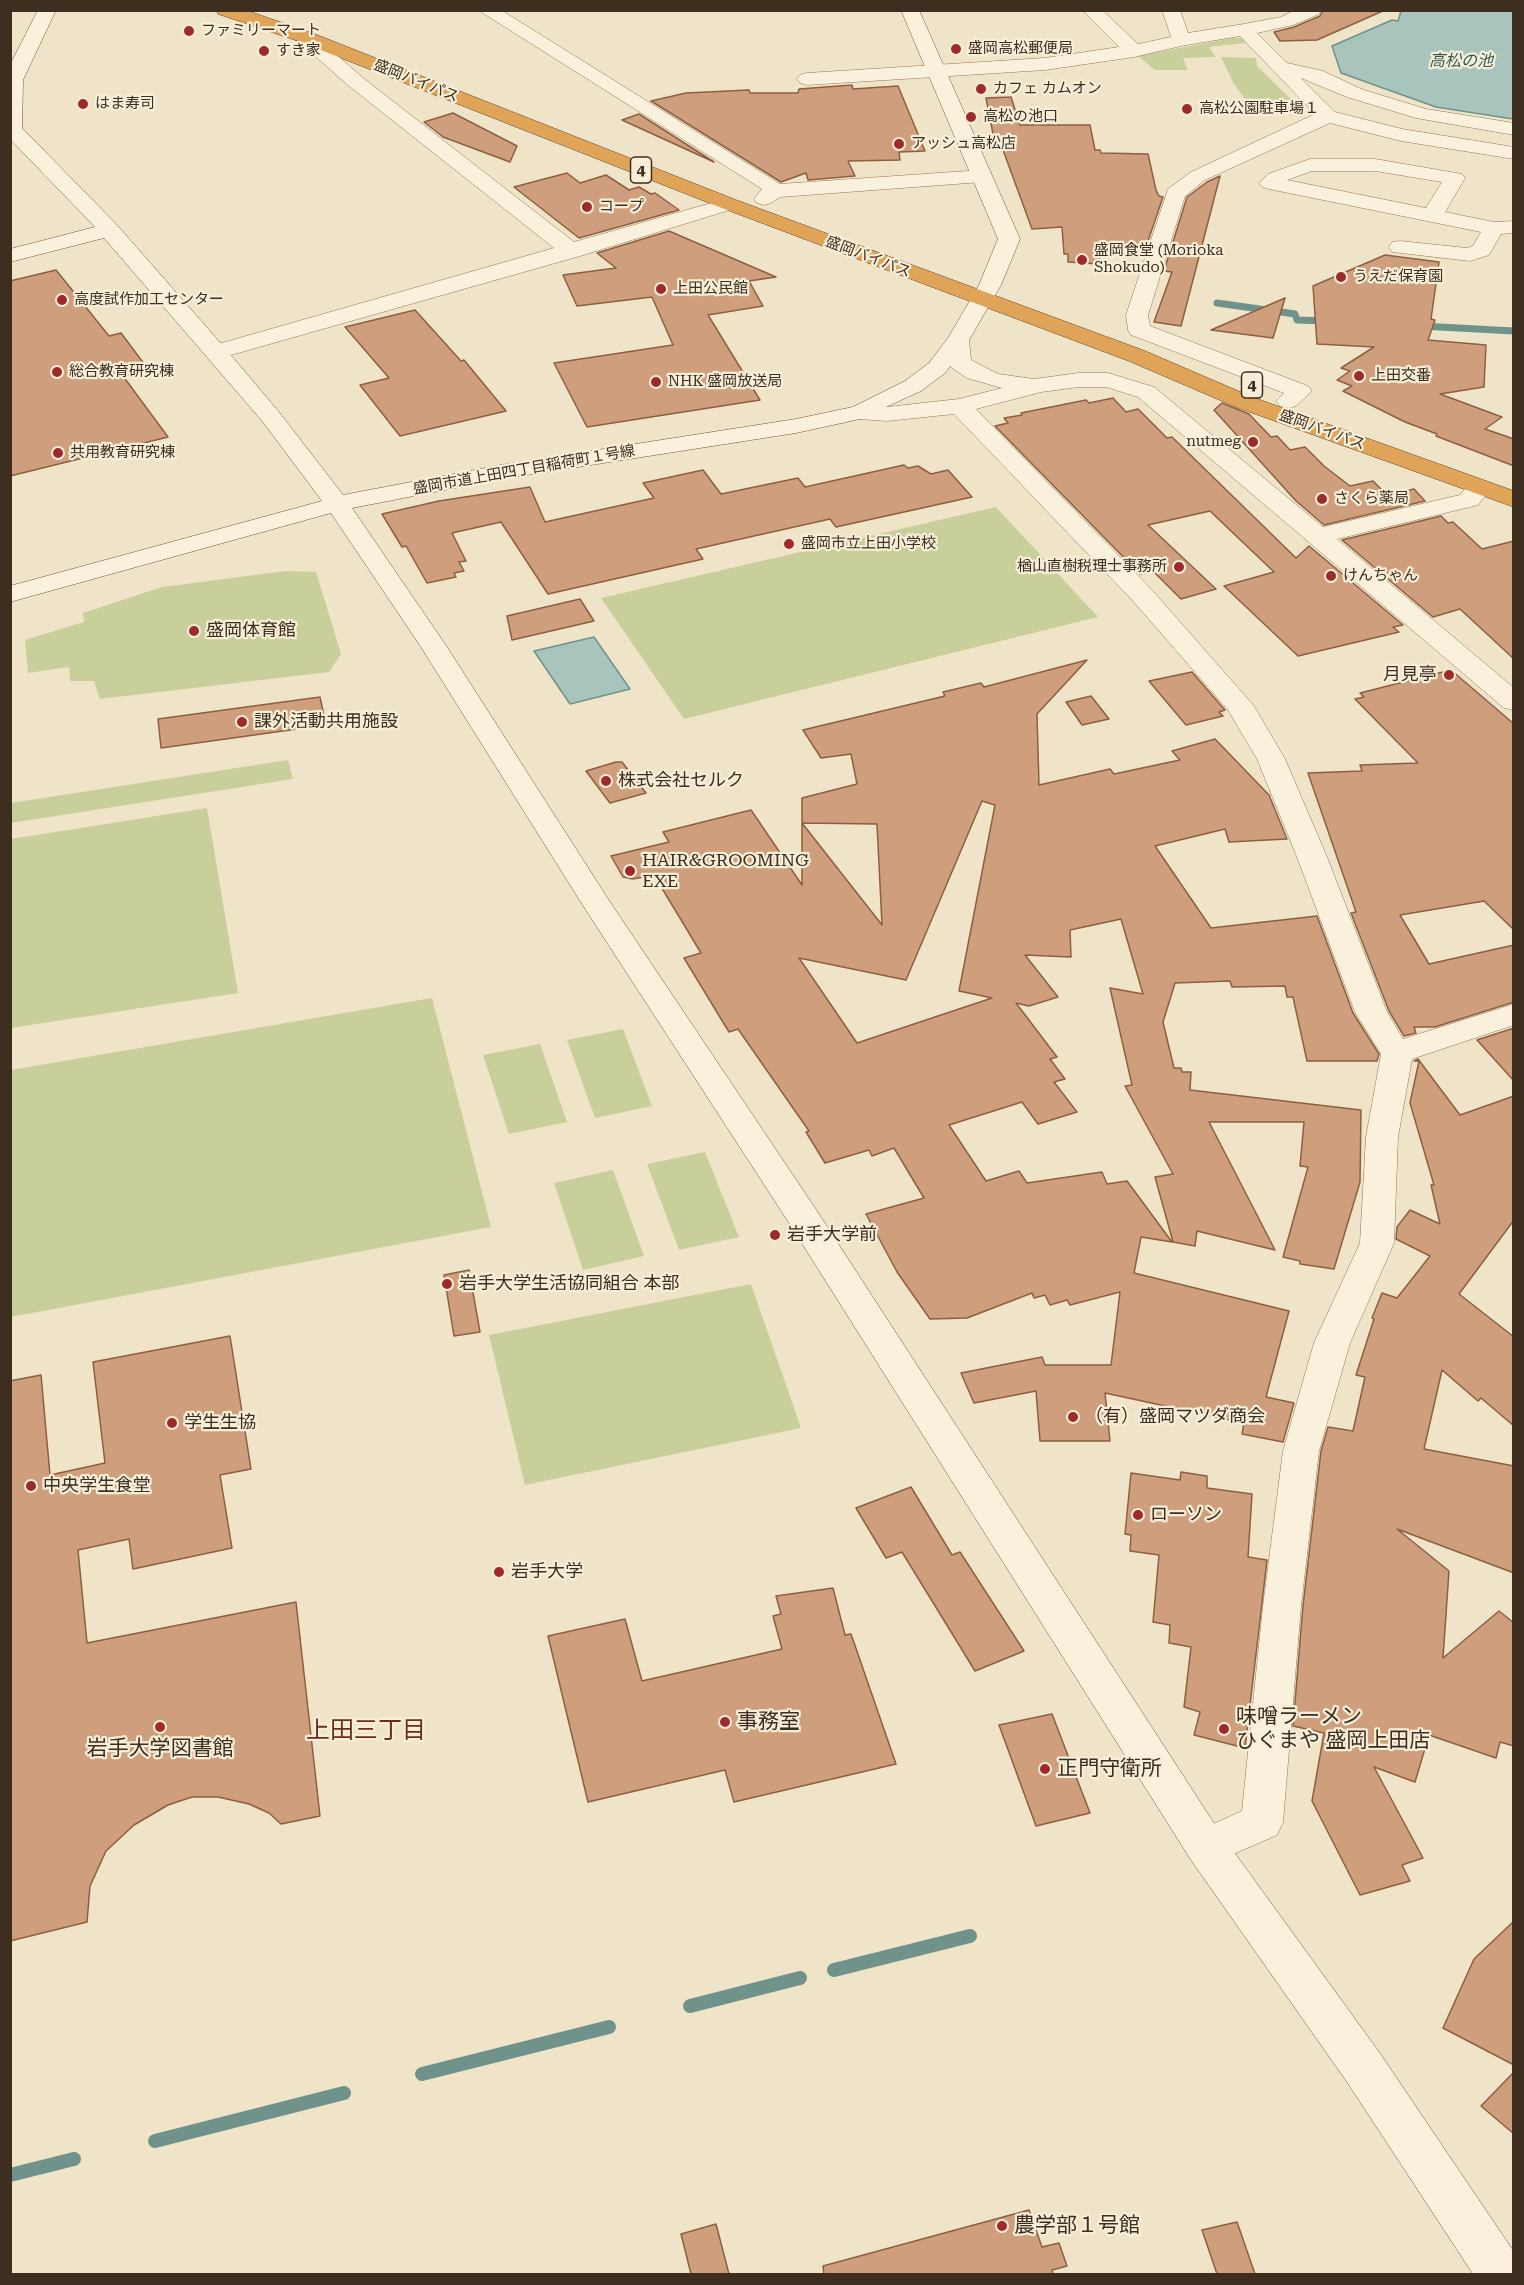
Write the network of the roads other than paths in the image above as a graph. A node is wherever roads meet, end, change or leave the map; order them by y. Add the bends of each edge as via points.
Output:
1 (47, 10) edge
2 (225, 10) edge
3 (261, 10) edge
4 (487, 10) edge
5 (910, 10) edge
6 (1090, 10) edge
7 (1171, 10) edge
8 (1312, 10) edge
9 (1244, 30) junction
10 (304, 38) junction
11 (1181, 40) junction
12 (1134, 51) junction
13 (1281, 67) junction
14 (939, 72) junction
15 (807, 79) dead end
16 (12, 81) edge
17 (1328, 116) junction
18 (12, 126) edge
19 (1514, 129) edge
20 (1514, 153) edge
21 (982, 176) junction
22 (770, 195) junction
23 (729, 204) junction
24 (1432, 216) junction
25 (1504, 227) edge
26 (110, 230) junction
27 (1400, 247) dead end
28 (572, 251) junction
29 (10, 256) edge
30 (985, 292) junction
31 (958, 340) junction
32 (216, 352) junction
33 (1040, 385) junction
34 (1288, 401) junction
35 (960, 406) junction
36 (860, 412) junction
37 (1479, 488) junction
38 (1512, 494) edge
39 (336, 504) junction
40 (1317, 536) junction
41 (10, 594) edge
42 (1514, 702) edge
43 (1514, 1014) edge
44 (1397, 1052) junction
45 (1206, 1847) junction
46 (1500, 2274) edge

1 - 16 street
2 - 10 highway, 盛岡バイパス / 4
3 - 22 highway, 盛岡バイパス / 4 via 333,34 625,149
4 - 22 street via 769,185
5 - 14 street, 盛岡市道上田四丁目稲荷町１号線
6 - 12 street
7 - 11 street
8 - 9 street via 1286,21
9 - 11 street
9 - 13 street
10 - 23 highway, 盛岡バイパス / 4
10 - 28 street via 364,90
11 - 12 street
12 - 14 street via 1045,64
13 - 17 street
13 - 19 street via 1316,75 1354,93 1423,114
14 - 15 street
14 - 21 street, 盛岡市道上田四丁目稲荷町１号線
16 - 18 street
17 - 20 street via 1401,135
17 - 34 street via 1198,176 1175,193 1137,315 1139,330 1300,391
18 - 26 street
21 - 22 street
21 - 30 street, 盛岡市道上田四丁目稲荷町１号線 via 1009,239
22 - 30 highway, 盛岡バイパス / 4
23 - 28 street
23 - 30 highway, 盛岡バイパス / 4
24 - 24 street via 1455,178 1374,165 1319,164 1269,183
24 - 25 street
25 - 27 street via 1481,250 1470,255
26 - 29 street
26 - 32 street
28 - 32 street
30 - 31 street, 盛岡市道上田四丁目稲荷町１号線
30 - 34 highway, 盛岡バイパス / 4 via 1136,339
30 - 37 highway, 盛岡バイパス / 4 via 1244,402
31 - 33 street via 960,363 975,373 1014,384
31 - 36 street, 盛岡市道上田四丁目稲荷町１号線 via 937,368 913,386
32 - 39 street
33 - 35 street
33 - 40 street via 1108,380 1146,392
34 - 38 highway, 盛岡バイパス / 4
35 - 36 street via 899,413
35 - 44 street via 1142,595 1240,706 1271,759 1371,1012
36 - 39 street, 盛岡市道上田四丁目稲荷町１号線
37 - 38 highway, 盛岡バイパス / 4
37 - 40 street via 1469,500
39 - 41 street, 盛岡市道上田四丁目稲荷町１号線
39 - 45 street via 434,647
40 - 42 street
43 - 44 street
44 - 45 street via 1382,1137 1377,1243 1332,1343 1301,1451 1262,1822
45 - 46 street via 1363,2067

